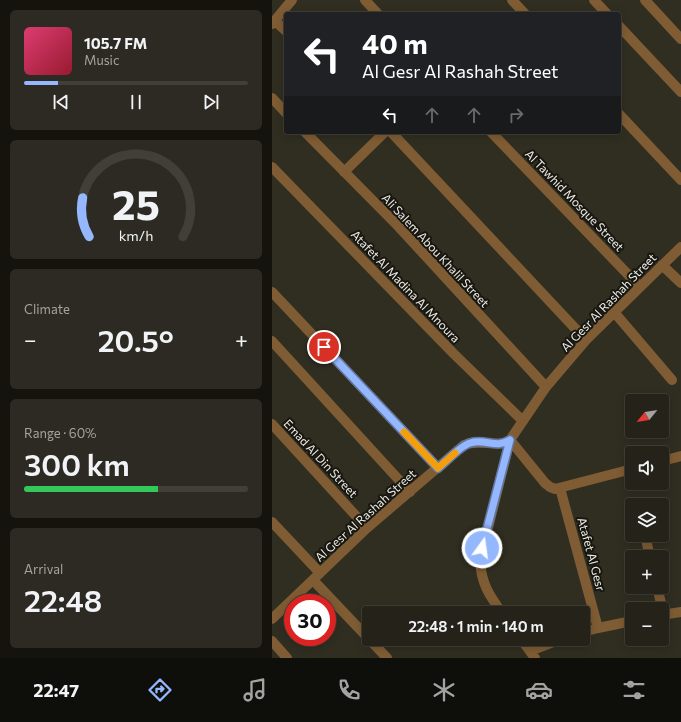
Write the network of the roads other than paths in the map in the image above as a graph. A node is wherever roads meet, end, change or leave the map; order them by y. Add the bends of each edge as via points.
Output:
1 (292, 0) edge
2 (365, 0) edge
3 (512, 0) edge
4 (594, 0) edge
5 (645, 0) edge
6 (376, 12) edge
7 (523, 12) edge
8 (605, 12) edge
9 (274, 22) edge
10 (621, 28) edge
11 (284, 30) edge
12 (681, 39) edge
13 (681, 92) edge
14 (272, 98) edge
15 (284, 111) edge
16 (621, 116) edge
17 (307, 134) edge
18 (383, 134) edge
19 (393, 134) edge
20 (494, 134) edge
21 (272, 167) edge
22 (344, 172) junction
23 (681, 180) edge
24 (681, 247) edge
25 (662, 265) junction
26 (681, 282) edge
27 (640, 287) junction
28 (272, 292) edge
29 (614, 312) junction
30 (586, 340) junction
31 (272, 341) edge
32 (672, 380) dead end
33 (546, 387) junction
34 (524, 421) junction
35 (272, 424) edge
36 (510, 440) junction
37 (681, 456) edge
38 (669, 459) edge
39 (438, 468) junction
40 (625, 471) edge
41 (560, 488) junction
42 (410, 492) junction
43 (272, 522) edge
44 (367, 528) junction
45 (316, 577) junction
46 (498, 606) edge
47 (681, 612) edge
48 (669, 614) edge
49 (272, 619) edge
50 (625, 622) edge
51 (598, 628) junction
52 (590, 630) edge
53 (272, 641) edge
54 (526, 646) edge
55 (548, 646) edge
56 (532, 655) edge
57 (287, 658) edge
58 (387, 658) edge

1 - 9 street
2 - 6 street
3 - 7 street
4 - 8 street
5 - 12 street
9 - 11 street
10 - 13 street
14 - 15 street
16 - 23 street
17 - 22 street, Ali Salem Abou Khalil Street
18 - 22 street
19 - 30 street
20 - 27 street, Al Tawhid Mosque Street
21 - 34 street, Atafet Al Madina Al Mnoura via 465,365
22 - 33 street, Ali Salem Abou Khalil Street via 398,226
24 - 25 street, Al Gesr Al Rashah Street
25 - 26 street
25 - 27 street, Al Gesr Al Rashah Street
27 - 29 street, Al Gesr Al Rashah Street
28 - 39 street
29 - 30 street, Al Gesr Al Rashah Street
29 - 32 street
30 - 33 street, Al Gesr Al Rashah Street
31 - 42 street
33 - 34 street, Al Gesr Al Rashah Street
34 - 36 street, Al Gesr Al Rashah Street
35 - 44 street, Emad Al Din Street
36 - 39 street, Al Gesr Al Rashah Street via 504,444 471,442
36 - 41 street via 545,483 555,489
36 - 46 street via 480,560 484,584
37 - 38 street
39 - 42 street, Al Gesr Al Rashah Street
40 - 41 street
41 - 51 street, Atafet Al Gesr
42 - 44 street, Al Gesr Al Rashah Street
43 - 45 street
44 - 45 street, Al Gesr Al Rashah Street
45 - 49 street, Al Gesr Al Rashah Street
45 - 58 street
47 - 48 street
50 - 51 street
51 - 52 street
53 - 57 street
54 - 56 street
55 - 56 street

